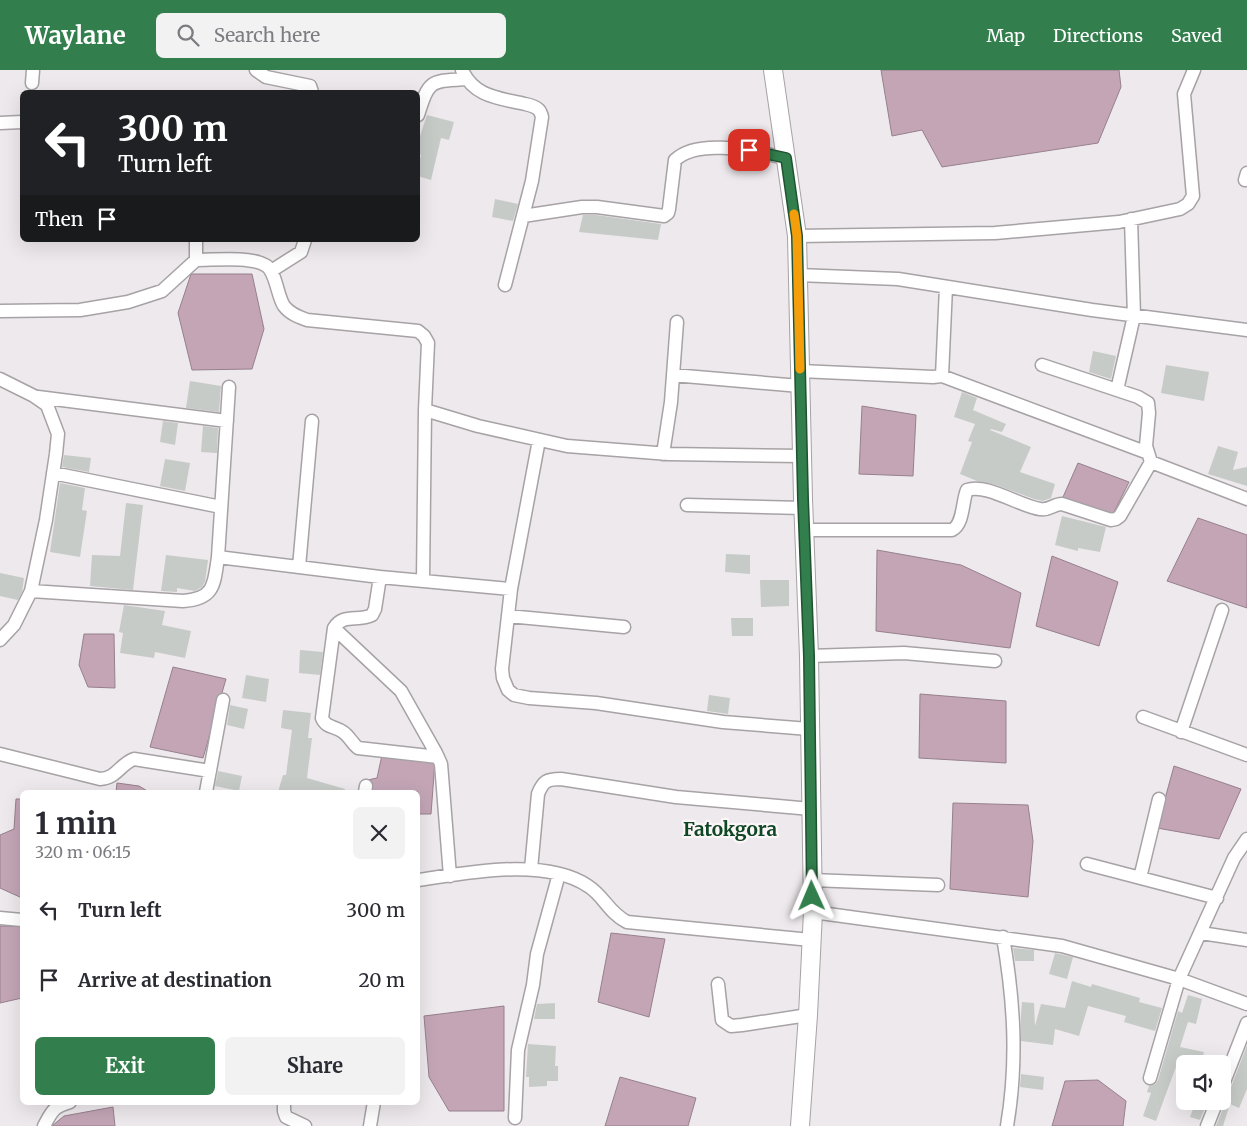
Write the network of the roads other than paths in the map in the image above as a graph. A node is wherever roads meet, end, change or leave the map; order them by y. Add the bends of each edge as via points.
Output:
1 (256, 70) edge
2 (773, 70) edge
3 (1194, 70) edge
4 (464, 75) edge
5 (311, 90) edge
6 (420, 109) edge
7 (20, 122) edge
8 (0, 123) edge
9 (786, 158) junction
10 (524, 216) junction
11 (1131, 219) junction
12 (797, 236) junction
13 (196, 242) edge
14 (304, 242) edge
15 (196, 260) junction
16 (271, 271) junction
17 (798, 275) junction
18 (506, 284) dead end
19 (946, 287) junction
20 (0, 311) edge
21 (1134, 316) junction
22 (677, 322) dead end
23 (1247, 330) edge
24 (1042, 365) dead end
25 (673, 375) junction
26 (942, 376) junction
27 (0, 379) edge
28 (800, 379) junction
29 (229, 387) dead end
30 (1117, 390) junction
31 (34, 396) junction
32 (426, 410) junction
33 (226, 421) junction
34 (312, 421) dead end
35 (539, 440) junction
36 (663, 454) junction
37 (802, 456) junction
38 (1150, 458) junction
39 (53, 473) junction
40 (1247, 499) edge
41 (687, 504) dead end
42 (222, 507) junction
43 (803, 508) junction
44 (804, 530) junction
45 (218, 557) junction
46 (300, 567) junction
47 (380, 578) junction
48 (423, 580) junction
49 (511, 589) junction
50 (31, 591) junction
51 (1222, 610) dead end
52 (508, 616) junction
53 (624, 627) dead end
54 (334, 628) junction
55 (0, 640) edge
56 (809, 656) junction
57 (995, 661) dead end
58 (223, 700) dead end
59 (1143, 717) dead end
60 (810, 729) junction
61 (1181, 732) junction
62 (0, 754) edge
63 (1247, 755) edge
64 (438, 757) junction
65 (210, 771) junction
66 (207, 790) edge
67 (1159, 799) dead end
68 (811, 810) junction
69 (1247, 839) edge
70 (1087, 864) dead end
71 (531, 870) junction
72 (559, 874) junction
73 (450, 876) junction
74 (1140, 878) junction
75 (420, 880) edge
76 (812, 880) junction
77 (938, 885) dead end
78 (1217, 898) junction
79 (813, 912) junction
80 (0, 918) edge
81 (20, 920) edge
82 (1201, 933) junction
83 (1003, 937) junction
84 (811, 940) junction
85 (1247, 940) edge
86 (1179, 979) junction
87 (718, 984) dead end
88 (1247, 1004) edge
89 (808, 1015) junction
90 (1247, 1022) edge
91 (1231, 1064) edge
92 (1150, 1078) dead end
93 (60, 1105) edge
94 (284, 1105) edge
95 (374, 1105) edge
96 (1213, 1110) edge
97 (515, 1118) dead end
98 (44, 1126) edge
99 (305, 1126) edge
100 (370, 1126) edge
101 (800, 1126) edge
102 (1007, 1126) edge
103 (1207, 1126) edge

1 - 5 street via 266,77 310,86
2 - 9 main road
3 - 11 street via 1184,94 1193,196 1180,209
4 - 6 street via 442,80 426,90
4 - 10 street via 476,89 492,97 534,106 542,118
7 - 8 street
9 - 10 street via 724,148 681,154 675,160 669,209 664,216 597,207
9 - 12 main road
10 - 18 street
11 - 12 street via 995,233
11 - 21 street
12 - 17 main road
13 - 15 street
14 - 16 street via 301,252
15 - 16 street via 252,260 267,265
15 - 20 street via 162,291 128,302 80,310
16 - 32 street via 284,306 295,316 307,320 418,331 424,336 428,343
17 - 19 street via 898,279
17 - 28 main road
19 - 21 street
19 - 26 street
21 - 23 street
21 - 30 street
22 - 25 street
24 - 30 street
25 - 28 street
25 - 36 street
26 - 28 street
26 - 38 street
27 - 31 street
28 - 37 main road
29 - 33 street
30 - 38 street via 1148,403 1146,446
31 - 33 street
31 - 39 street via 47,405 58,434
32 - 35 street
32 - 48 street
33 - 42 street
34 - 46 street
35 - 36 street via 567,446
35 - 49 street
36 - 37 street
37 - 43 main road
38 - 40 street
38 - 44 street via 1116,519 1062,504 1049,510 1038,509 972,489 967,490 959,522 952,530
39 - 42 street
39 - 50 street
41 - 43 street
42 - 45 street
43 - 44 main road
44 - 56 main road
45 - 46 street
45 - 50 street via 208,594 197,600
46 - 47 street
47 - 48 street
47 - 54 street via 372,615 345,619
48 - 49 street
49 - 52 street
50 - 55 street via 14,625
51 - 61 street
52 - 53 street
52 - 60 street via 502,669 508,690 514,695 596,703 723,722
54 - 64 street via 401,691
54 - 64 street via 322,709 324,722 343,732 358,748
56 - 57 street via 904,653
56 - 60 main road
58 - 65 street
59 - 61 street
60 - 68 main road
61 - 63 street
62 - 65 street via 100,779 108,779 134,759
64 - 73 street
65 - 66 street
67 - 74 street
68 - 71 street via 676,797 548,779 538,794
68 - 76 main road
69 - 78 street via 1234,858
70 - 74 street
71 - 72 street
71 - 73 street via 492,870
72 - 84 street via 588,885 617,917 628,922
72 - 97 street via 541,935 518,1050
73 - 75 street
74 - 78 street
76 - 77 street
76 - 79 main road
78 - 82 street
79 - 83 street
79 - 84 main road
80 - 81 street
82 - 85 street
82 - 86 street
83 - 86 street via 1062,946
83 - 102 street via 1011,982 1015,1046
84 - 89 main road
86 - 88 street
86 - 92 street
87 - 89 street via 722,1020 731,1026
89 - 101 main road
90 - 91 street
93 - 98 street
94 - 99 street via 286,1117
95 - 100 street
96 - 103 street

